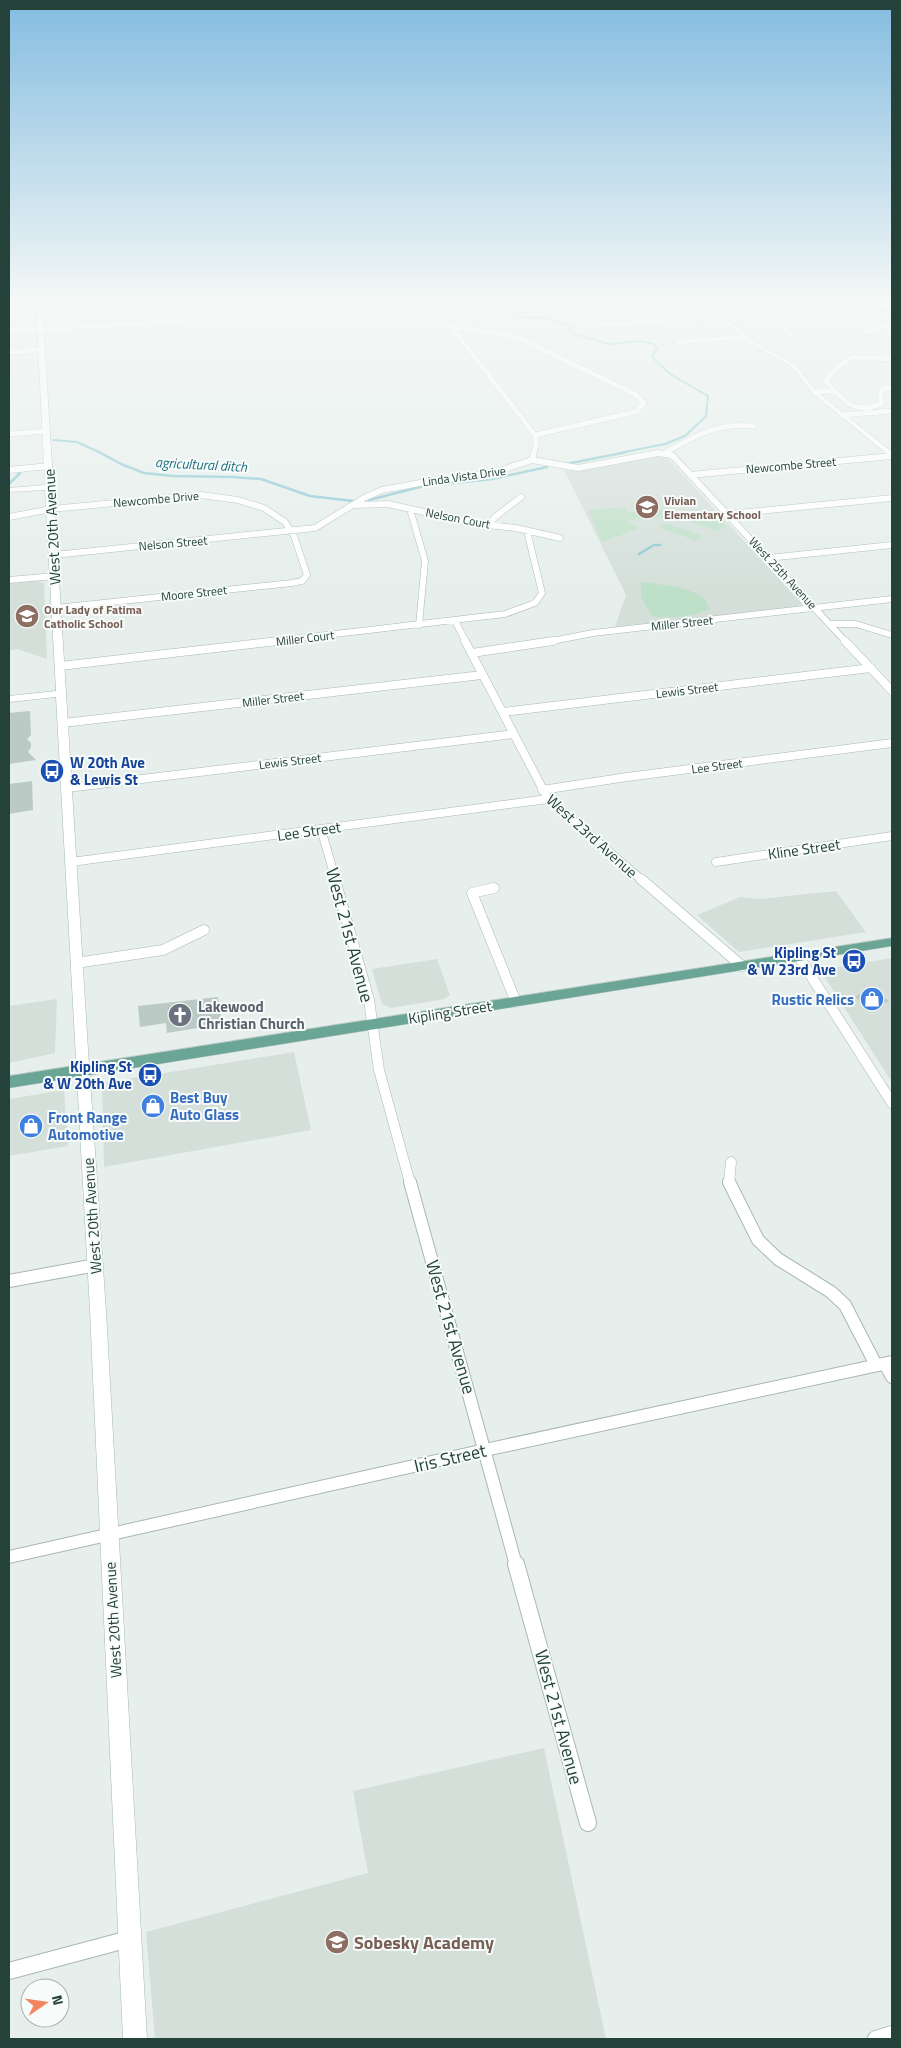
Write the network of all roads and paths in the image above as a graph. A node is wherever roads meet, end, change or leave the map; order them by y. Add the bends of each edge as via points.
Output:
1 (44, 399) edge
2 (507, 399) edge
3 (640, 399) edge
4 (823, 399) edge
5 (841, 399) edge
6 (881, 399) edge
7 (892, 411) edge
8 (842, 415) junction
9 (754, 426) dead end
10 (46, 431) junction
11 (9, 434) edge
12 (535, 435) junction
13 (670, 454) junction
14 (892, 456) edge
15 (532, 460) junction
16 (49, 466) junction
17 (9, 470) edge
18 (690, 475) junction
19 (50, 487) junction
20 (9, 490) edge
21 (521, 497) dead end
22 (892, 498) edge
23 (356, 504) junction
24 (51, 509) junction
25 (410, 509) junction
26 (728, 514) junction
27 (9, 517) edge
28 (489, 525) junction
29 (527, 531) junction
30 (292, 532) junction
31 (560, 538) dead end
32 (892, 545) edge
33 (54, 555) junction
34 (768, 558) junction
35 (55, 576) junction
36 (9, 580) edge
37 (892, 599) edge
38 (56, 608) junction
39 (815, 608) junction
40 (455, 621) junction
41 (830, 624) junction
42 (419, 625) junction
43 (892, 635) edge
44 (472, 653) junction
45 (60, 666) junction
46 (871, 668) junction
47 (482, 675) junction
48 (892, 691) edge
49 (62, 693) junction
50 (9, 699) edge
51 (503, 712) junction
52 (63, 724) junction
53 (514, 734) junction
54 (892, 743) edge
55 (67, 788) junction
56 (542, 790) junction
57 (548, 799) junction
58 (321, 829) junction
59 (892, 836) edge
60 (70, 862) junction
61 (716, 862) dead end
62 (494, 888) dead end
63 (204, 930) dead end
64 (892, 942) edge
65 (799, 957) junction
66 (76, 963) junction
67 (742, 966) junction
68 (516, 1002) junction
69 (373, 1024) junction
70 (82, 1070) junction
71 (9, 1082) edge
72 (892, 1103) edge
73 (731, 1162) dead end
74 (96, 1265) junction
75 (9, 1281) edge
76 (885, 1364) edge
77 (892, 1377) edge
78 (485, 1450) junction
79 (108, 1534) junction
80 (9, 1557) edge
81 (588, 1823) dead end
82 (130, 1939) junction
83 (9, 1971) edge
84 (892, 2034) edge
85 (135, 2039) edge
86 (876, 2039) edge

1 - 10 street, West 20th Avenue
2 - 12 street
3 - 12 street via 644,403 637,411
4 - 8 street
5 - 6 street via 846,404 873,407 882,403
7 - 8 street
8 - 14 street
9 - 13 street via 710,428
10 - 11 street
10 - 16 street, West 20th Avenue
12 - 15 street
13 - 15 street via 578,468
13 - 18 street, West 25th Avenue
14 - 18 street, Newcombe Street
15 - 23 street, Linda Vista Drive via 497,473 382,490 367,495
16 - 17 street
16 - 19 street, West 20th Avenue
18 - 26 street, West 25th Avenue
19 - 20 street
19 - 24 street, West 20th Avenue
21 - 28 street
22 - 26 street
23 - 25 street, Nelson Court via 388,504
23 - 30 street, Linda Vista Drive via 329,523
24 - 27 street, Newcombe Drive
24 - 30 street, Newcombe Drive via 201,495 222,496 270,512 283,519
24 - 33 street, West 20th Avenue
25 - 28 street, Nelson Court
25 - 42 street via 425,561
26 - 34 street, West 25th Avenue
28 - 29 street, Nelson Court
29 - 31 street, Nelson Court
29 - 40 street, Miller Court via 542,593 535,603 492,617
30 - 33 street, Nelson Street
30 - 38 street, Moore Street via 307,576 302,581
32 - 34 street
33 - 35 street, West 20th Avenue
34 - 39 street, West 25th Avenue
35 - 36 street
35 - 38 street, West 20th Avenue
37 - 39 street, Miller Street
38 - 45 street, West 20th Avenue
39 - 41 street, West 25th Avenue
39 - 44 street, Miller Street via 593,633
40 - 42 street, Miller Court
40 - 44 street, West 23rd Avenue
41 - 43 street via 856,624
41 - 46 street, West 25th Avenue
42 - 45 street, Miller Court
44 - 47 street, West 23rd Avenue
45 - 49 street, West 20th Avenue
46 - 48 street, West 25th Avenue
46 - 51 street, Lewis Street
47 - 51 street, West 23rd Avenue
47 - 52 street, Miller Street
49 - 50 street
49 - 52 street, West 20th Avenue
51 - 53 street, West 23rd Avenue
52 - 55 street, West 20th Avenue
53 - 55 street, Lewis Street
53 - 56 street, West 23rd Avenue
54 - 56 street, Lee Street
55 - 60 street, West 20th Avenue
56 - 57 street, West 23rd Avenue
57 - 58 street, Lee Street
57 - 67 street, West 23rd Avenue
58 - 60 street, Lee Street
58 - 69 street, West 21st Avenue
59 - 61 street, Kline Street
60 - 66 street, West 20th Avenue
62 - 68 street via 472,893
63 - 66 street via 163,950
64 - 65 main road, Kipling Street
65 - 67 main road, Kipling Street
65 - 72 street
66 - 70 street, West 20th Avenue
67 - 68 main road, Kipling Street
68 - 69 main road, Kipling Street
69 - 70 main road, Kipling Street
69 - 78 street, West 21st Avenue via 379,1070
70 - 71 main road, Kipling Street
70 - 74 street, West 20th Avenue
73 - 76 street via 729,1182 758,1240 778,1259 831,1292 845,1305
74 - 75 street
74 - 79 street, West 20th Avenue
76 - 77 street
76 - 78 street, Iris Street
78 - 79 street, Iris Street
78 - 81 street, West 21st Avenue
79 - 80 street, Iris Street
79 - 82 street, West 20th Avenue
82 - 83 street
82 - 85 street, West 20th Avenue
84 - 86 street

